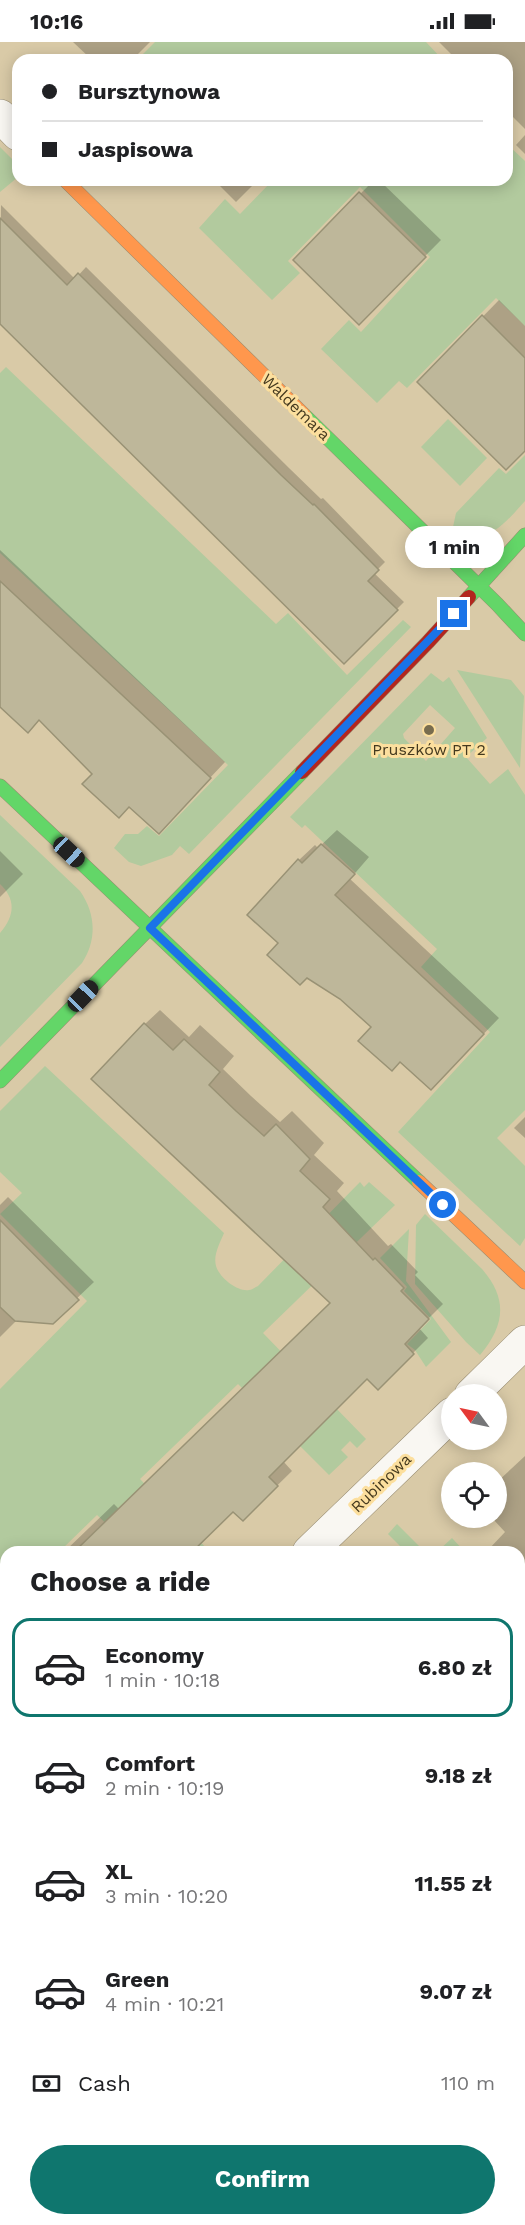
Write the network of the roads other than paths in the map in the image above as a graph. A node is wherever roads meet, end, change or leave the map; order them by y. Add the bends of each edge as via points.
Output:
1 (0, 116) edge
2 (12, 128) edge
3 (71, 186) edge
4 (525, 535) edge
5 (479, 586) junction
6 (525, 634) edge
7 (0, 786) edge
8 (150, 928) junction
9 (0, 1081) edge
10 (525, 1282) edge
11 (525, 1342) edge
12 (482, 1384) edge
13 (441, 1425) edge
14 (315, 1546) edge

1 - 2 street
3 - 5 street, Waldemara
4 - 5 street
5 - 6 street, Waldemara
5 - 8 street
7 - 8 street
8 - 9 street
8 - 10 street
11 - 12 street
13 - 14 street, Rubinowa

